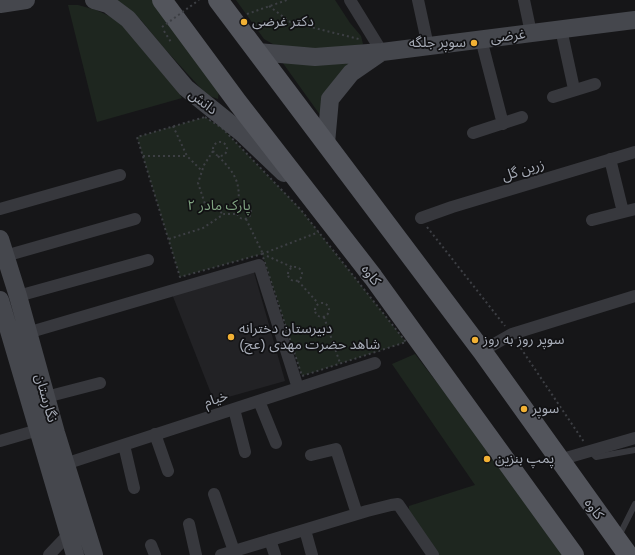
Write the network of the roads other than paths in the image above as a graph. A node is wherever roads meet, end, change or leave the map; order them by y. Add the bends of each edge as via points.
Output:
1 (26, 0) edge
2 (94, 0) edge
3 (162, 0) edge
4 (218, 0) edge
5 (350, 0) edge
6 (418, 0) edge
7 (524, 0) edge
8 (0, 4) edge
9 (635, 20) edge
10 (561, 29) junction
11 (531, 33) junction
12 (482, 39) junction
13 (428, 46) junction
14 (379, 47) junction
15 (257, 52) junction
16 (595, 84) dead end
17 (574, 89) junction
18 (553, 97) dead end
19 (522, 117) dead end
20 (503, 124) junction
21 (473, 133) dead end
22 (326, 143) junction
23 (635, 152) edge
24 (610, 159) junction
25 (120, 175) dead end
26 (316, 204) junction
27 (0, 209) edge
28 (635, 209) edge
29 (623, 212) junction
30 (420, 218) road end
31 (135, 219) dead end
32 (592, 220) dead end
33 (3, 248) edge
34 (148, 260) dead end
35 (18, 296) junction
36 (635, 296) edge
37 (0, 300) edge
38 (27, 333) junction
39 (482, 351) junction
40 (375, 363) dead end
41 (30, 374) junction
42 (100, 383) dead end
43 (298, 388) junction
44 (37, 398) junction
45 (259, 401) junction
46 (234, 409) junction
47 (38, 430) junction
48 (155, 434) junction
49 (635, 438) edge
50 (0, 441) edge
51 (276, 443) dead end
52 (124, 445) junction
53 (635, 450) edge
54 (590, 451) junction
55 (245, 452) dead end
56 (311, 455) dead end
57 (559, 460) junction
58 (65, 464) junction
59 (168, 471) dead end
60 (134, 488) dead end
61 (214, 494) dead end
62 (635, 504) edge
63 (357, 514) junction
64 (189, 524) dead end
65 (305, 530) junction
66 (69, 534) junction
67 (270, 540) junction
68 (622, 548) edge
69 (234, 551) junction
70 (49, 555) edge
71 (75, 555) edge
72 (94, 555) edge
73 (196, 555) edge
74 (221, 555) edge
75 (275, 555) edge
76 (312, 555) edge
77 (433, 555) edge
78 (574, 555) edge

1 - 8 main road
2 - 26 main road, دانش via 108,4 128,19 186,88 242,133
3 - 26 main road, کاوه via 178,37
4 - 15 main road, کاوه
5 - 14 street
6 - 13 street
7 - 11 street
9 - 10 main road, غرضی
10 - 11 main road, غرضی
10 - 17 street
11 - 12 main road, غرضی
12 - 13 main road, غرضی
12 - 20 street
13 - 14 main road, غرضی
14 - 15 main road, غرضی via 315,57
14 - 22 main road via 351,73 330,99
15 - 22 main road, کاوه
16 - 17 street
17 - 18 street
19 - 20 street
20 - 21 street
22 - 39 main road, کاوه
23 - 24 street, زرین گل
24 - 29 street
24 - 30 street, زرین گل
25 - 27 street
26 - 78 main road, کاوه via 325,228 373,277
28 - 29 street
29 - 32 street
31 - 33 street
33 - 35 main road, نگارستان
34 - 35 street
35 - 38 main road, نگارستان
36 - 39 street via 512,334
37 - 41 main road, نگارستان
38 - 41 main road, نگارستان
38 - 43 street via 259,265
39 - 57 main road, کاوه
40 - 43 street, خیام
41 - 44 main road, نگارستان
42 - 44 street
43 - 45 street, خیام
44 - 47 main road, نگارستان
44 - 58 main road, نگارستان
45 - 46 street, خیام
45 - 51 street
46 - 48 street, خیام
46 - 55 street
47 - 50 street
47 - 66 main road, نگارستان
48 - 52 street, خیام
48 - 59 street
49 - 54 street
52 - 58 street, خیام
52 - 60 street
53 - 54 lane via 596,457
54 - 57 street
56 - 63 street via 336,448
57 - 68 main road, کاوه
58 - 72 main road, نگارستان
61 - 69 street
62 - 68 lane
63 - 65 street
63 - 77 street via 398,504
64 - 73 street
65 - 67 street
65 - 76 street
66 - 70 street
66 - 71 main road, نگارستان
67 - 69 street
67 - 75 street
69 - 74 street

